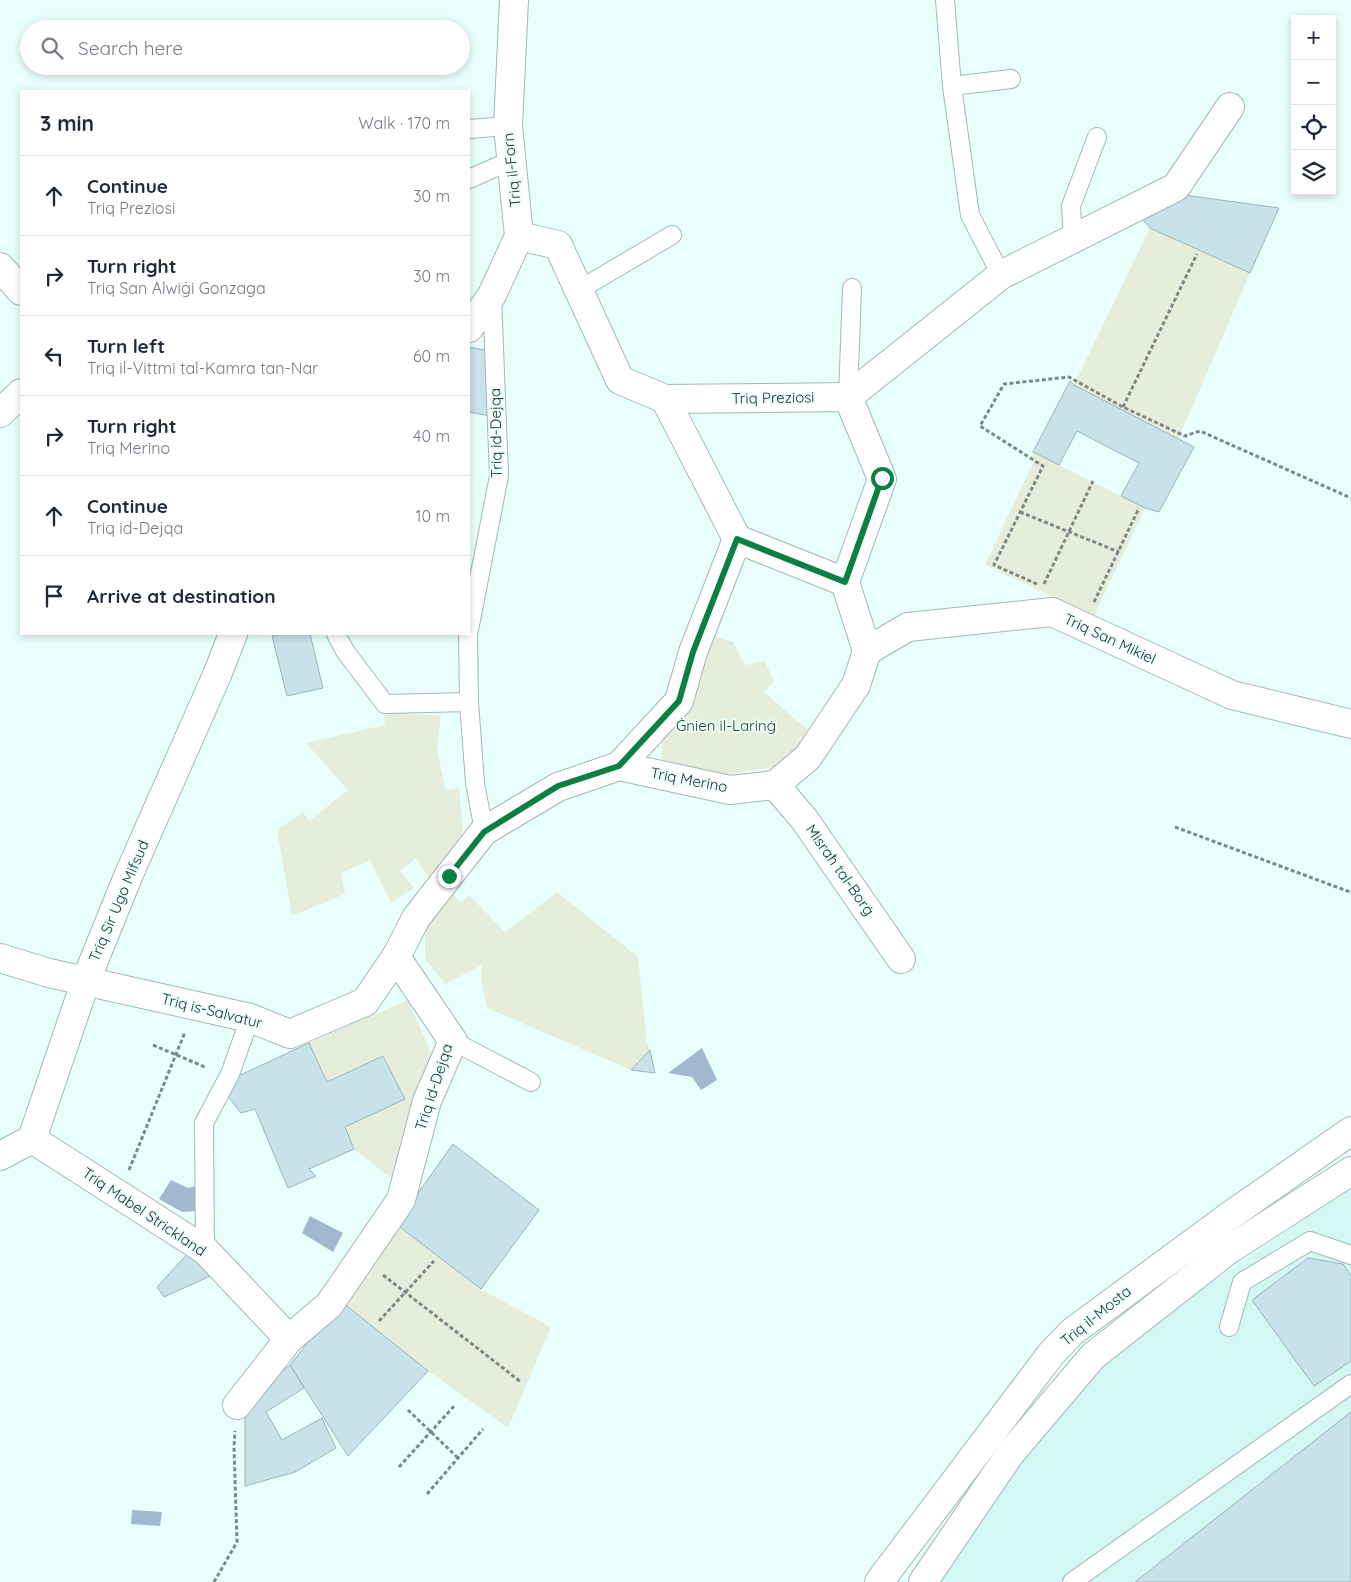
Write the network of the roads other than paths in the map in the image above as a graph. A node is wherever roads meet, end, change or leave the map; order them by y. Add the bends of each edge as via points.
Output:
1 (514, 0) edge
2 (945, 0) edge
3 (1011, 79) dead end
4 (952, 86) junction
5 (1230, 107) dead end
6 (508, 126) junction
7 (470, 129) edge
8 (1097, 137) dead end
9 (512, 160) junction
10 (470, 179) edge
11 (672, 235) dead end
12 (518, 236) junction
13 (1073, 239) junction
14 (0, 267) edge
15 (1001, 275) junction
16 (852, 288) dead end
17 (20, 290) edge
18 (579, 290) junction
19 (492, 295) junction
20 (470, 325) edge
21 (20, 394) edge
22 (848, 397) junction
23 (665, 399) junction
24 (0, 412) edge
25 (737, 539) junction
26 (845, 582) junction
27 (470, 625) edge
28 (232, 635) edge
29 (336, 635) edge
30 (468, 635) edge
31 (867, 652) junction
32 (469, 702) junction
33 (1351, 724) edge
34 (619, 766) junction
35 (775, 785) junction
36 (484, 832) junction
37 (396, 956) junction
38 (0, 958) edge
39 (900, 959) dead end
40 (86, 980) junction
41 (250, 1018) junction
42 (452, 1041) junction
43 (531, 1082) dead end
44 (1351, 1131) edge
45 (32, 1139) junction
46 (0, 1156) edge
47 (1351, 1171) edge
48 (204, 1250) junction
49 (1351, 1254) edge
50 (1229, 1327) dead end
51 (289, 1339) junction
52 (1351, 1384) edge
53 (237, 1405) road end
54 (878, 1582) edge
55 (923, 1582) edge
56 (1072, 1582) edge

1 - 6 main road, Triq il-Forn
2 - 4 lane
3 - 4 lane
4 - 15 lane via 970,215
5 - 13 main road via 1176,187
6 - 7 lane
6 - 9 main road, Triq il-Forn
8 - 13 lane via 1071,206
9 - 10 lane
9 - 12 main road, Triq il-Forn
11 - 18 lane
12 - 18 main road, Triq Preziosi via 558,245
12 - 19 main road, Triq il-Forn
13 - 15 main road
14 - 17 main road
15 - 22 main road
16 - 22 lane
18 - 23 main road, Triq Preziosi via 620,380
19 - 20 main road, Triq il-Forn
19 - 27 lane, Triq id-Dejqa via 498,476
21 - 24 main road
22 - 23 main road, Triq Preziosi
22 - 26 main road via 882,478
23 - 25 main road
25 - 26 main road
25 - 34 main road via 693,652 679,701
26 - 31 main road
28 - 40 main road, Triq Sir Ugo Mifsud
29 - 32 lane via 344,651 385,704
30 - 32 lane
31 - 33 main road, Triq San Mikiel via 908,627 1052,612 1232,695
31 - 35 main road via 856,685 808,758
32 - 36 lane via 474,783
34 - 35 main road, Triq Merino via 730,790
34 - 36 main road via 558,786
35 - 39 main road, Misraħ tal-Borġ via 804,819
36 - 37 main road via 416,918
37 - 41 main road, Triq is-Salvatur via 365,1002 290,1034
37 - 42 main road, Triq id-Dejqa
38 - 40 main road, Triq is-Salvatur
40 - 41 main road, Triq is-Salvatur
40 - 45 main road, Triq Sir Ugo Mifsud
41 - 48 lane via 230,1074 204,1123
42 - 43 lane
42 - 51 main road, Triq id-Dejqa via 427,1101 401,1200 328,1305
44 - 54 main road, Triq il-Mosta via 1228,1216 1072,1332 1051,1354
45 - 46 main road
45 - 48 main road, Triq Mabel Strickland
47 - 55 main road, Triq il-Mosta via 1227,1251 1093,1356 1010,1454
48 - 51 main road, Triq Mabel Strickland
49 - 50 lane via 1310,1241 1242,1282
51 - 53 main road, Triq id-Dejqa
52 - 56 lane

